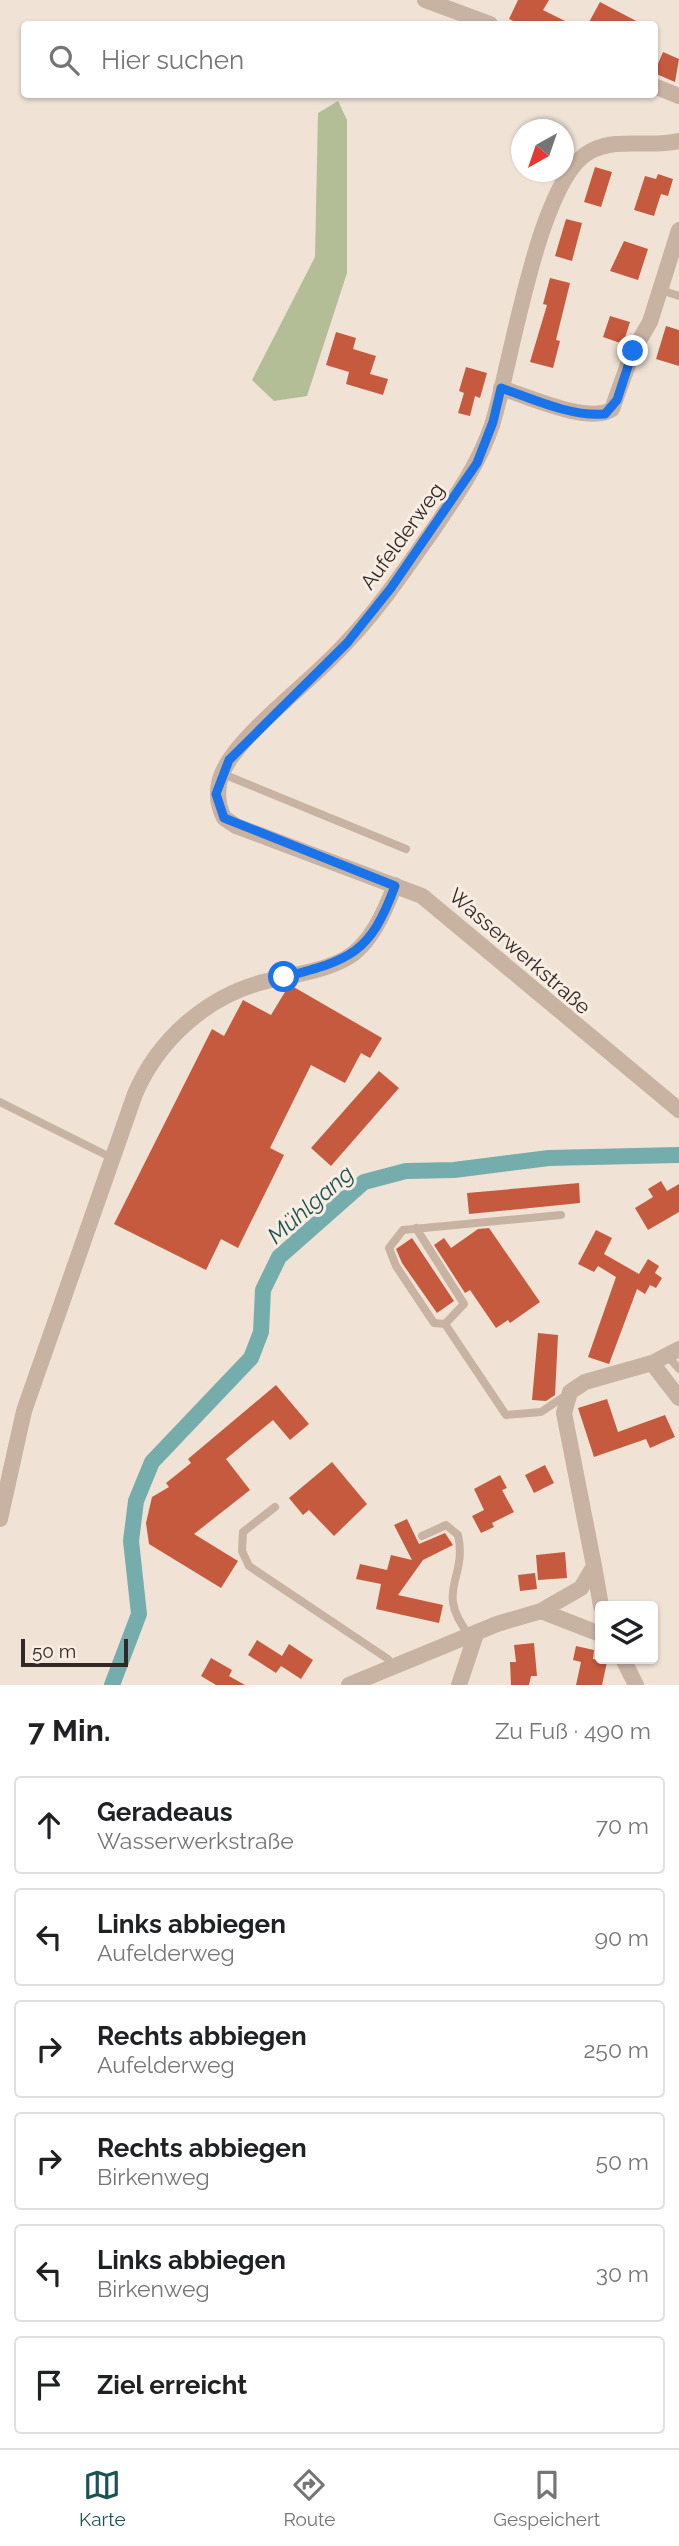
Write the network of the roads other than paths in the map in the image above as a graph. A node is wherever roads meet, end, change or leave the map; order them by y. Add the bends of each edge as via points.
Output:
1 (425, 0) edge
2 (482, 21) edge
3 (658, 88) edge
4 (678, 95) edge
5 (679, 141) edge
6 (679, 230) edge
7 (661, 290) junction
8 (679, 296) edge
9 (501, 388) junction
10 (223, 774) junction
11 (406, 849) dead end
12 (395, 886) junction
13 (0, 1102) edge
14 (679, 1110) edge
15 (114, 1159) junction
16 (561, 1215) dead end
17 (416, 1228) junction
18 (444, 1324) junction
19 (673, 1352) edge
20 (652, 1363) junction
21 (679, 1368) edge
22 (570, 1392) junction
23 (679, 1398) edge
24 (275, 1507) dead end
25 (0, 1519) edge
26 (422, 1536) dead end
27 (594, 1566) junction
28 (600, 1601) edge
29 (541, 1611) junction
30 (595, 1632) edge
31 (473, 1635) junction
32 (626, 1664) edge
33 (392, 1667) junction
34 (349, 1685) edge
35 (459, 1685) edge
36 (636, 1685) edge

1 - 2 street
3 - 4 street
5 - 9 street, Aufelderweg via 602,147 589,151 569,169 537,250
6 - 7 street
7 - 8 lane
7 - 9 street via 617,400 605,414 561,408
9 - 10 street, Aufelderweg via 477,463 399,577 347,643 243,743
10 - 11 lane
10 - 12 street, Aufelderweg via 216,794 224,818
12 - 14 street, Wasserwerkstraße via 442,910
12 - 15 street via 368,938 346,959 246,987 216,1001 179,1029 142,1078
13 - 15 lane
15 - 25 street via 27,1401
16 - 17 lane
17 - 18 lane via 464,1304
17 - 18 lane via 403,1230 389,1248 435,1323
18 - 22 lane via 506,1415 541,1412
19 - 20 street
19 - 21 lane
20 - 22 street via 585,1382
20 - 23 street
22 - 27 street via 564,1413
24 - 33 lane via 243,1532 242,1551 249,1566 388,1659
26 - 31 lane via 446,1525 458,1535 461,1556 451,1600 454,1612
27 - 28 street
27 - 29 street via 581,1588
29 - 30 street
29 - 31 street
31 - 33 street
31 - 35 street
32 - 36 street
33 - 34 street

